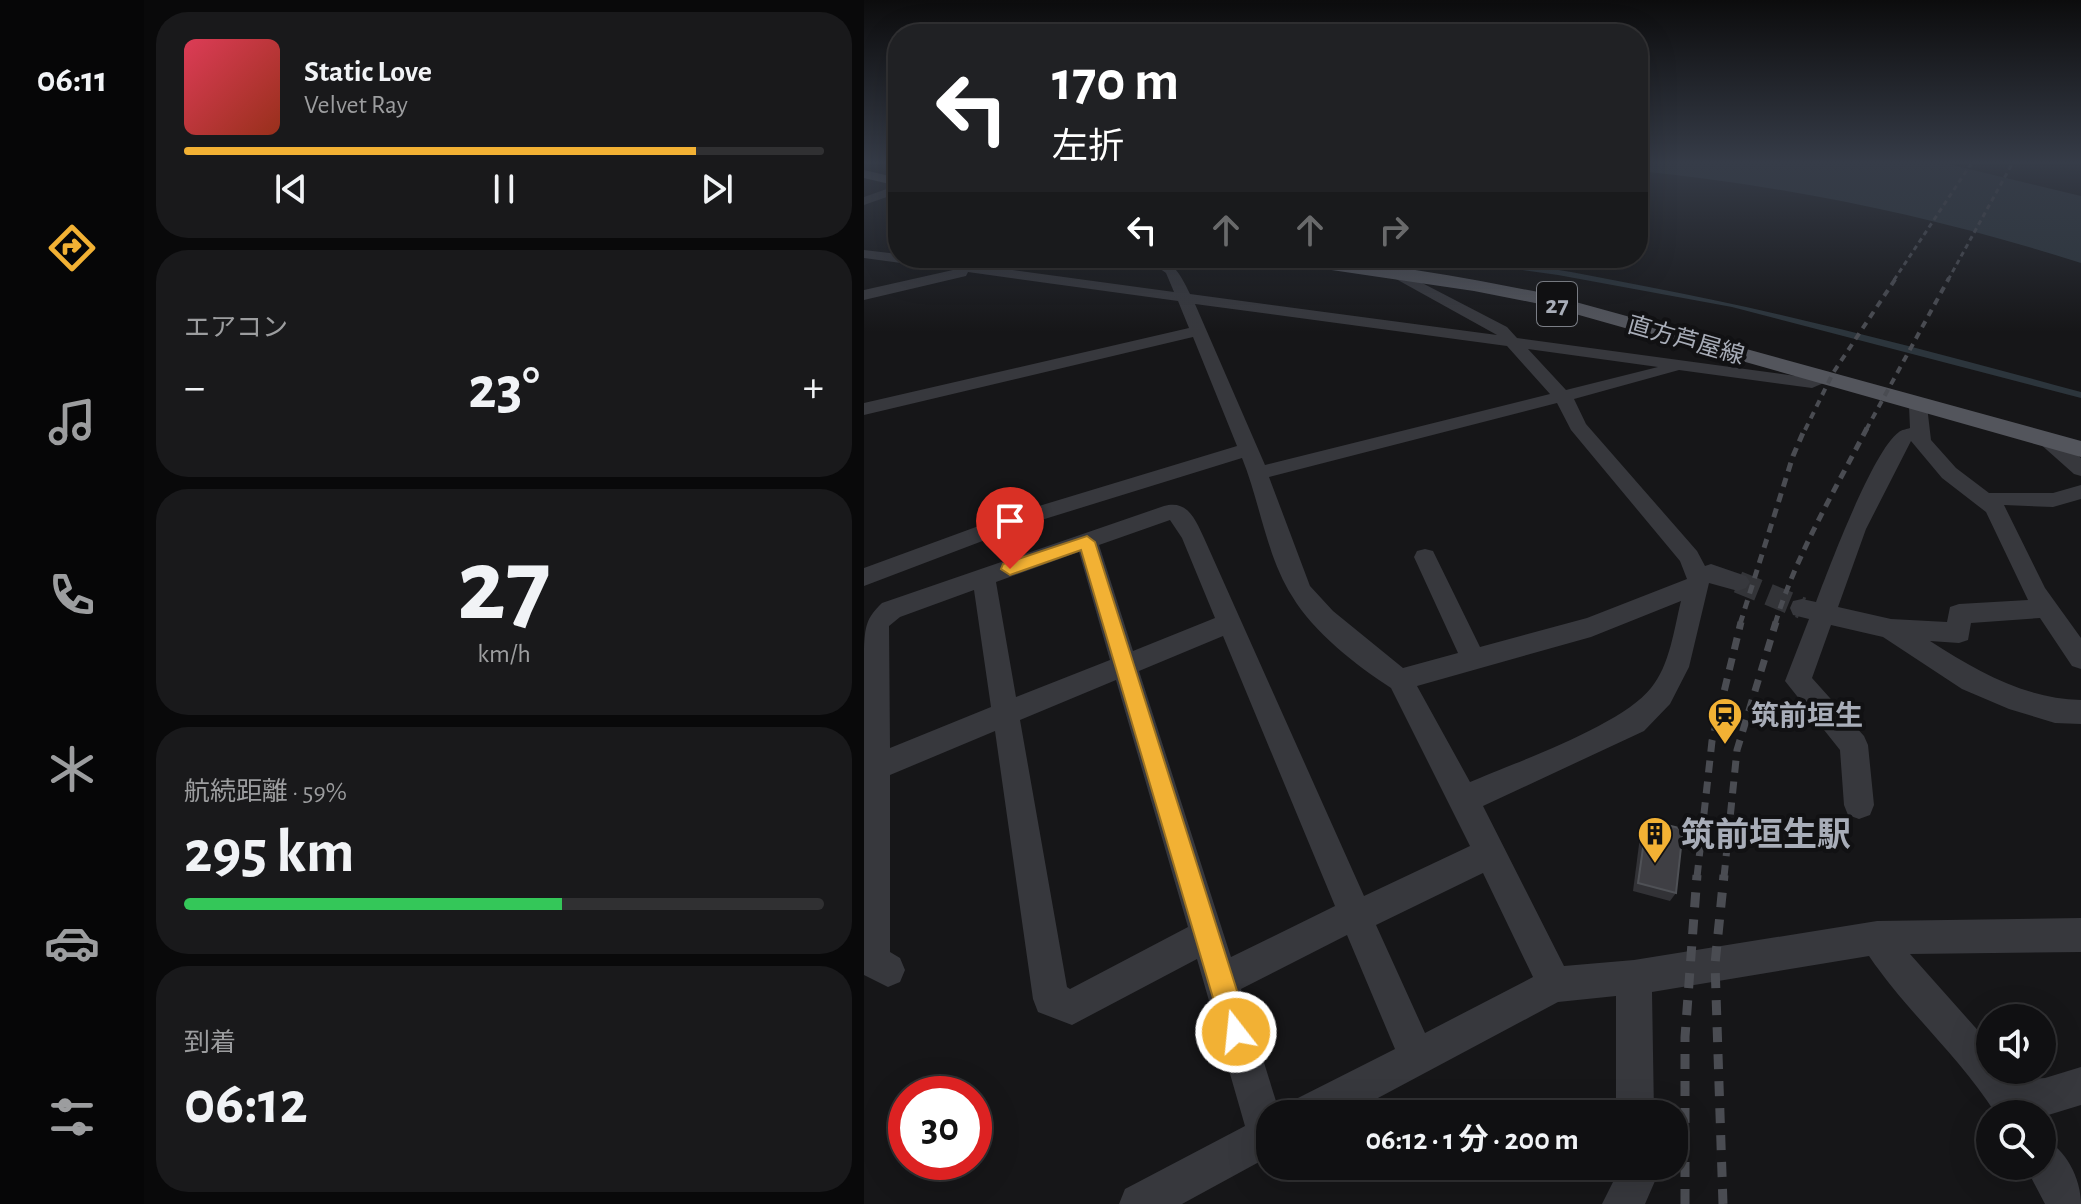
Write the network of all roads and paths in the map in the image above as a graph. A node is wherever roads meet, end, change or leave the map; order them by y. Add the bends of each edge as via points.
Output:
1 (864, 254) edge
2 (888, 257) edge
3 (961, 268) edge
4 (1167, 268) edge
5 (1349, 268) edge
6 (975, 270) junction
7 (1401, 276) junction
8 (1457, 283) junction
9 (864, 295) edge
10 (1440, 298) junction
11 (1185, 299) junction
12 (1197, 331) junction
13 (1514, 343) junction
14 (1684, 366) junction
15 (1824, 379) junction
16 (1564, 398) junction
17 (1918, 406) junction
18 (864, 409) edge
19 (1921, 432) junction
20 (2045, 438) junction
21 (1248, 449) junction
22 (2081, 449) edge
23 (2081, 469) edge
24 (1258, 473) junction
25 (2081, 492) edge
26 (1986, 501) junction
27 (1087, 542) junction
28 (1425, 557) dead end
29 (864, 577) edge
30 (984, 578) junction
31 (1698, 581) junction
32 (1738, 582) tunnel mouth
33 (2046, 608) junction
34 (1812, 611) junction
35 (1228, 623) junction
36 (1890, 629) junction
37 (1473, 658) junction
38 (2081, 658) edge
39 (1124, 667) junction
40 (1400, 680) junction
41 (2081, 712) edge
42 (1005, 715) junction
43 (876, 767) junction
44 (1464, 800) junction
45 (1859, 805) dead end
46 (1490, 853) junction
47 (1356, 917) junction
48 (2081, 935) edge
49 (1206, 936) junction
50 (1877, 938) junction
51 (888, 970) dead end
52 (1634, 977) junction
53 (1221, 981) junction
54 (1555, 985) junction
55 (1417, 1057) junction
56 (2081, 1086) edge
57 (1258, 1100) edge
58 (1335, 1100) edge
59 (1635, 1100) edge
60 (2009, 1100) edge
61 (2036, 1100) edge
62 (1256, 1141) edge
63 (1635, 1180) edge
64 (2054, 1180) edge
65 (1140, 1204) edge
66 (1623, 1204) edge
67 (2068, 1204) edge

1 - 2 street
3 - 6 street
4 - 11 street
5 - 7 main road, 直方芦屋線 / 27
6 - 9 street
6 - 11 street
7 - 8 main road, 直方芦屋線 / 27
7 - 10 street
8 - 10 street via 1441,291
8 - 15 main road, 直方芦屋線 / 27 via 1543,299
10 - 13 street via 1501,330
11 - 12 street
11 - 13 street
12 - 18 street
12 - 21 street
13 - 14 street
13 - 16 street
14 - 15 street via 1812,383
14 - 16 street
15 - 17 main road, 直方芦屋線 / 27
16 - 24 street
16 - 31 street via 1578,426 1689,557
17 - 19 street
17 - 20 main road, 直方芦屋線 / 27
19 - 26 street via 1931,455
19 - 34 street via 1906,435 1895,449
20 - 22 main road, 直方芦屋線 / 27
20 - 23 street
21 - 24 street
21 - 29 street via 1014,521
24 - 40 street via 1301,592 1324,618
25 - 26 street via 2053,500
26 - 33 street via 1995,508
27 - 30 street
27 - 35 street via 1172,511 1183,517
27 - 39 street
28 - 37 street
30 - 42 street
30 - 43 street via 891,610 877,623
31 - 32 street via 1711,573
31 - 37 street via 1591,627
31 - 44 street via 1676,667 1661,696 1634,722
33 - 36 street via 1959,614 1959,633
33 - 38 street
34 - 36 street
34 - 45 street via 1798,681 1854,745
35 - 39 street
35 - 47 street
36 - 41 street via 1971,681 2019,701
37 - 40 street
39 - 42 street
39 - 49 street
40 - 44 street
42 - 43 street
42 - 49 street via 1051,999 1072,1007
43 - 51 street via 873,961
44 - 46 street
46 - 47 street
46 - 54 street
47 - 53 street
47 - 55 street
48 - 50 street
49 - 53 street
50 - 52 street
50 - 60 street
52 - 54 street
52 - 59 street
53 - 57 street
54 - 55 street
55 - 58 street
56 - 61 street
62 - 65 street
63 - 66 street
64 - 67 street

